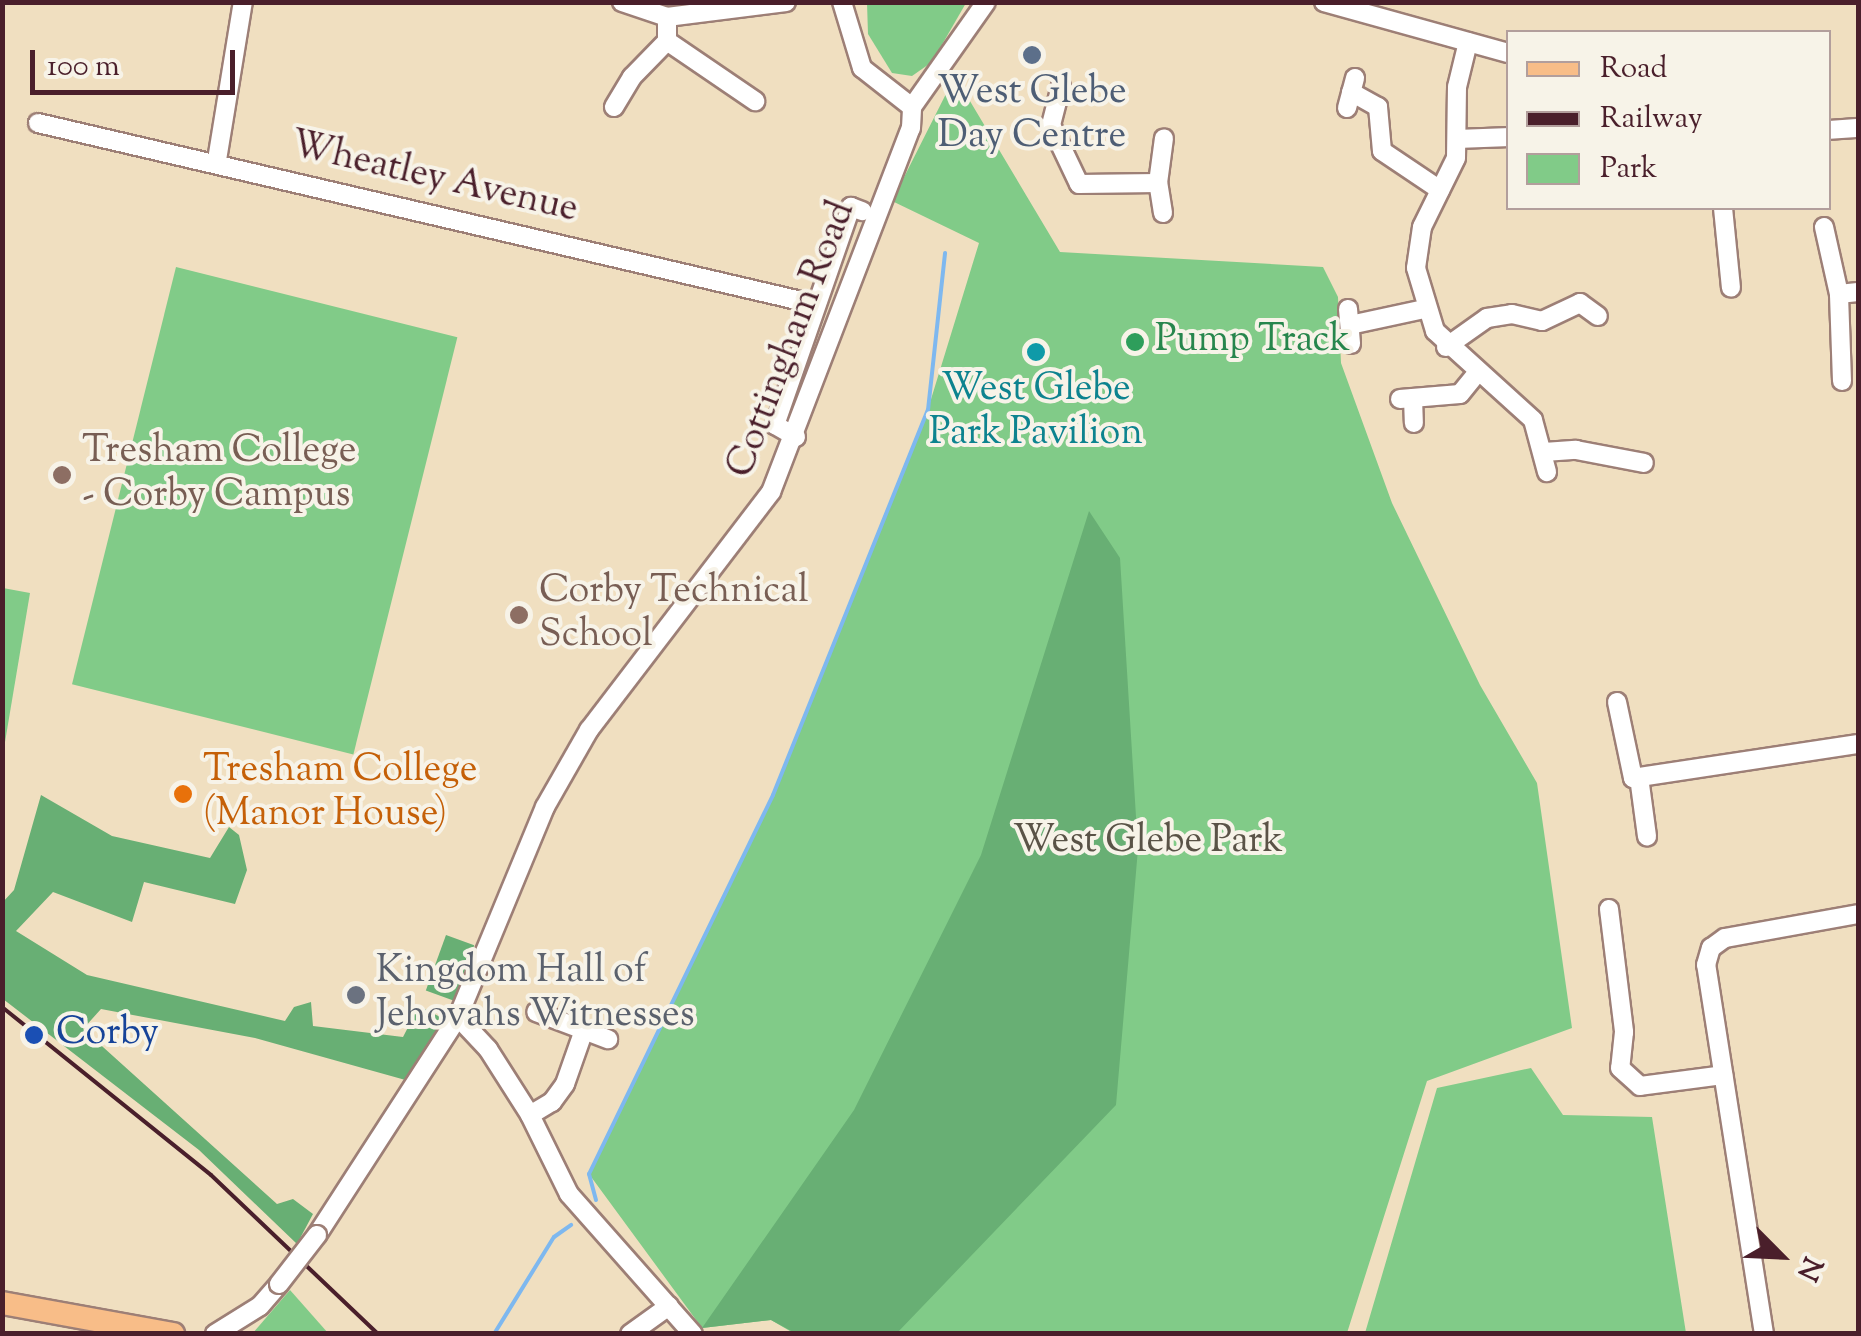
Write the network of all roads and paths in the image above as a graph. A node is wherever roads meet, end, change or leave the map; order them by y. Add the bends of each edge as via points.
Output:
1 (242, 2) edge
2 (622, 2) edge
3 (786, 2) edge
4 (842, 2) edge
5 (986, 2) edge
6 (1324, 2) edge
7 (667, 17) junction
8 (667, 41) junction
9 (1468, 42) junction
10 (1506, 52) edge
11 (1062, 86) dead end
12 (1351, 93) dead end
13 (755, 101) dead end
14 (614, 107) dead end
15 (912, 107) junction
16 (38, 123) dead end
17 (1858, 128) edge
18 (1831, 130) edge
19 (1506, 137) edge
20 (1164, 138) dead end
21 (1459, 139) junction
22 (217, 160) junction
23 (1158, 184) junction
24 (1440, 190) junction
25 (1723, 210) edge
26 (862, 211) dead end
27 (1163, 213) dead end
28 (1824, 228) dead end
29 (1731, 288) dead end
30 (1849, 293) edge
31 (814, 304) junction
32 (1424, 310) junction
33 (1598, 316) dead end
34 (1349, 326) dead end
35 (1446, 347) junction
36 (1476, 374) junction
37 (1842, 381) dead end
38 (1414, 423) dead end
39 (796, 437) junction
40 (1644, 463) dead end
41 (1617, 702) dead end
42 (1858, 744) edge
43 (1640, 777) junction
44 (1647, 836) dead end
45 (1858, 920) edge
46 (1605, 921) dead end
47 (536, 1012) dead end
48 (458, 1018) junction
49 (584, 1030) junction
50 (608, 1039) dead end
51 (1723, 1075) junction
52 (530, 1115) junction
53 (2, 1303) edge
54 (669, 1306) junction
55 (173, 1334) edge
56 (215, 1334) edge
57 (630, 1334) edge
58 (693, 1334) edge
59 (1764, 1334) edge

1 - 22 street
2 - 7 street
3 - 7 street
4 - 15 street via 862,68
5 - 15 street, Cottingham Road
6 - 9 street
7 - 8 street
8 - 13 street
8 - 14 street via 627,74
9 - 10 street
9 - 21 street via 1457,88
11 - 23 street via 1051,126 1080,184
12 - 24 street via 1378,107 1382,151
15 - 39 street, Cottingham Road via 910,128
16 - 22 street, Wheatley Avenue
17 - 18 street
19 - 21 street
20 - 23 street
21 - 24 street
22 - 31 street, Wheatley Avenue
23 - 27 street
24 - 32 street via 1422,227 1416,268
25 - 29 street
26 - 31 street via 851,207
28 - 30 street
30 - 37 street
31 - 39 street via 775,425
32 - 34 street
32 - 35 street
33 - 35 street via 1580,303 1542,321 1487,318
35 - 36 street
36 - 38 street via 1460,394 1406,398
36 - 40 street via 1533,420 1546,462 1576,450
39 - 48 street, Cottingham Road via 746,534 635,665 566,769
41 - 43 street via 1633,778
42 - 43 street
43 - 44 street
45 - 51 street via 1725,938 1711,948 1706,965
46 - 51 street via 1624,1032 1620,1068 1640,1086
47 - 49 street
48 - 52 street via 488,1049
48 - 56 street, Cottingham Road, bridge via 317,1235 260,1306
49 - 50 street
49 - 52 street via 564,1084 552,1102
51 - 59 street
52 - 54 street via 570,1194
53 - 55 main road
54 - 57 street
54 - 58 street

